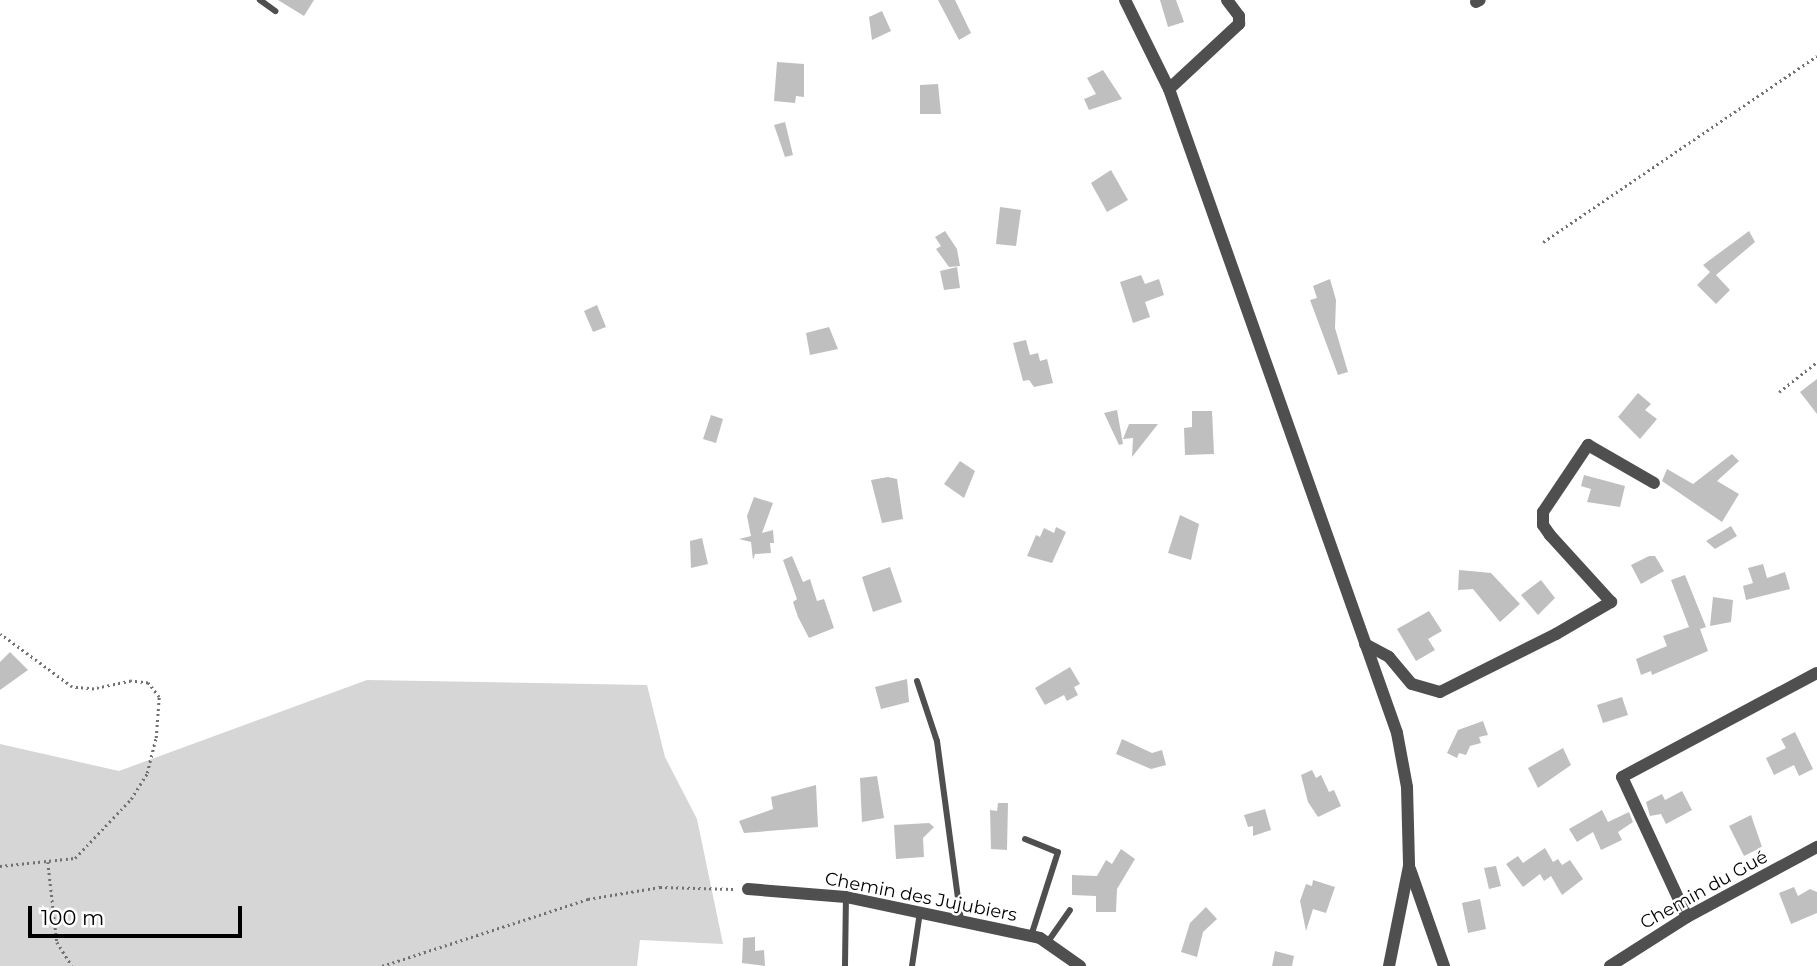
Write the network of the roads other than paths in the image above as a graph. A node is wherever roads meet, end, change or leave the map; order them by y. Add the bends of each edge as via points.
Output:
1 (260, 0) edge
2 (1125, 0) edge
3 (1227, 0) edge
4 (275, 11) dead end
5 (1169, 89) junction
6 (1654, 483) dead end
7 (1365, 644) junction
8 (1817, 673) edge
9 (917, 681) dead end
10 (1025, 839) dead end
11 (1817, 847) edge
12 (1409, 866) junction
13 (748, 889) road end
14 (846, 897) junction
15 (1070, 910) dead end
16 (920, 912) junction
17 (1687, 917) junction
18 (961, 921) junction
19 (1031, 936) junction
20 (1047, 943) junction
21 (845, 966) edge
22 (912, 966) edge
23 (1080, 966) edge
24 (1389, 966) edge
25 (1444, 966) edge
26 (1610, 966) edge

1 - 4 lane
2 - 5 street
3 - 5 street via 1239,16 1239,24
5 - 7 street
6 - 7 street via 1588,445 1543,512 1550,535 1611,602 1556,634 1440,692 1412,684 1389,657
7 - 12 street via 1402,761
8 - 17 street via 1622,777
9 - 18 lane via 937,741
10 - 19 lane via 1058,852
11 - 17 street, Chemin du Gué
12 - 24 street
12 - 25 street
13 - 14 street, Chemin des Jujubiers
14 - 16 street, Chemin des Jujubiers
14 - 21 lane
15 - 20 lane
16 - 18 street, Chemin des Jujubiers
16 - 22 lane
17 - 26 street, Chemin du Gué
18 - 19 street, Chemin des Jujubiers
19 - 20 street, Chemin des Jujubiers
20 - 23 street, Chemin des Jujubiers

